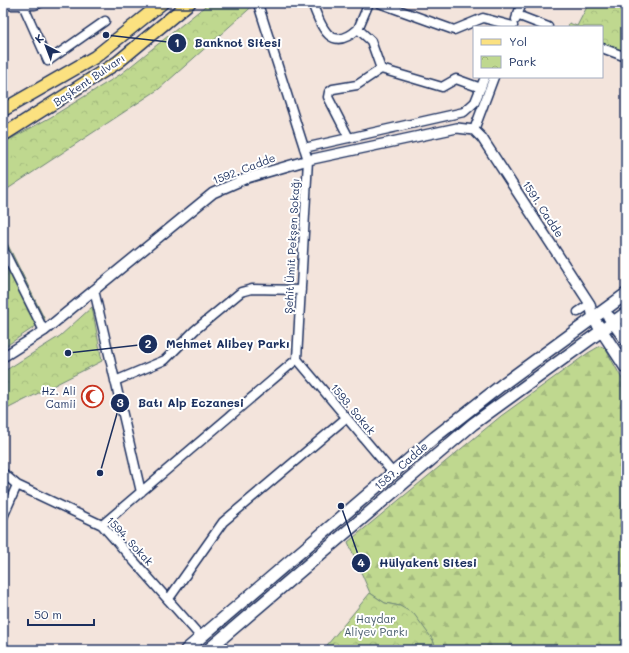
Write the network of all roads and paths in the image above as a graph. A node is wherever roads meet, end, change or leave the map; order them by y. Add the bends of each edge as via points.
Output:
1 (40, 3) edge
2 (189, 3) edge
3 (312, 3) edge
4 (369, 3) edge
5 (379, 3) edge
6 (522, 3) edge
7 (161, 4) edge
8 (3, 5) edge
9 (23, 5) junction
10 (259, 7) dead end
11 (517, 15) junction
12 (106, 21) dead end
13 (504, 25) edge
14 (513, 26) edge
15 (545, 26) edge
16 (358, 29) junction
17 (603, 48) edge
18 (626, 57) edge
19 (381, 68) junction
20 (485, 78) edge
21 (494, 78) edge
22 (481, 88) junction
23 (3, 110) edge
24 (474, 130) junction
25 (3, 135) edge
26 (349, 138) junction
27 (304, 148) junction
28 (308, 160) junction
29 (3, 249) edge
30 (94, 290) junction
31 (301, 290) junction
32 (626, 294) edge
33 (590, 304) junction
34 (604, 310) junction
35 (578, 312) dead end
36 (626, 313) edge
37 (593, 318) junction
38 (613, 322) junction
39 (44, 331) junction
40 (602, 331) junction
41 (626, 340) edge
42 (3, 357) edge
43 (297, 359) junction
44 (626, 368) edge
45 (115, 381) junction
46 (346, 418) junction
47 (3, 473) edge
48 (393, 473) junction
49 (17, 485) junction
50 (141, 492) junction
51 (3, 517) edge
52 (102, 525) junction
53 (168, 600) junction
54 (201, 637) junction
55 (186, 650) edge
56 (208, 650) edge

1 - 9 street
2 - 25 main road, Başkent Bulvarı via 118,62
3 - 16 street via 323,29 332,37 346,38
4 - 16 street
5 - 13 street via 454,30 483,18
6 - 11 street
7 - 23 main road, Başkent Bulvarı via 95,57
8 - 9 street
9 - 12 street via 48,62
10 - 27 street, Şehit Ümit Pekşen Sokağı
11 - 14 street
11 - 15 street
13 - 14 street
16 - 19 street via 371,41
17 - 18 street
19 - 22 street via 442,87 456,79
19 - 26 street via 357,85 329,92 328,97
20 - 22 street
21 - 24 street
22 - 26 street via 475,102 464,112
24 - 28 street, 1592. Cadde via 457,128
24 - 33 street, 1591. Cadde via 482,138
26 - 27 street
27 - 28 street, Şehit Ümit Pekşen Sokağı
28 - 30 street, 1592. Cadde via 248,178 209,196
28 - 31 street, Şehit Ümit Pekşen Sokağı
29 - 39 street
30 - 39 street, 1592. Cadde
30 - 45 street
31 - 43 street, Şehit Ümit Pekşen Sokağı
31 - 45 street via 252,289 241,292 195,330 165,360
32 - 34 main road, 1587. Cadde
33 - 34 street
33 - 35 street
33 - 37 street
34 - 37 main road, 1587. Cadde
34 - 38 main road
36 - 38 main road, 1587. Cadde
37 - 40 main road
37 - 48 main road, 1587. Cadde via 468,410
38 - 40 main road, 1587. Cadde
38 - 41 main road
39 - 42 street, 1592. Cadde
40 - 44 main road
40 - 56 main road, 1587. Cadde via 442,448
43 - 46 street, 1593. Sokak
43 - 50 street
45 - 50 street
46 - 48 street, 1593. Sokak
46 - 53 street via 224,522
47 - 49 street, 1594. Sokak
48 - 54 main road, 1587. Cadde
49 - 51 street
49 - 52 street, 1594. Sokak
50 - 52 street
52 - 53 street, 1594. Sokak
53 - 54 street, 1594. Sokak
54 - 55 main road, 1587. Cadde

